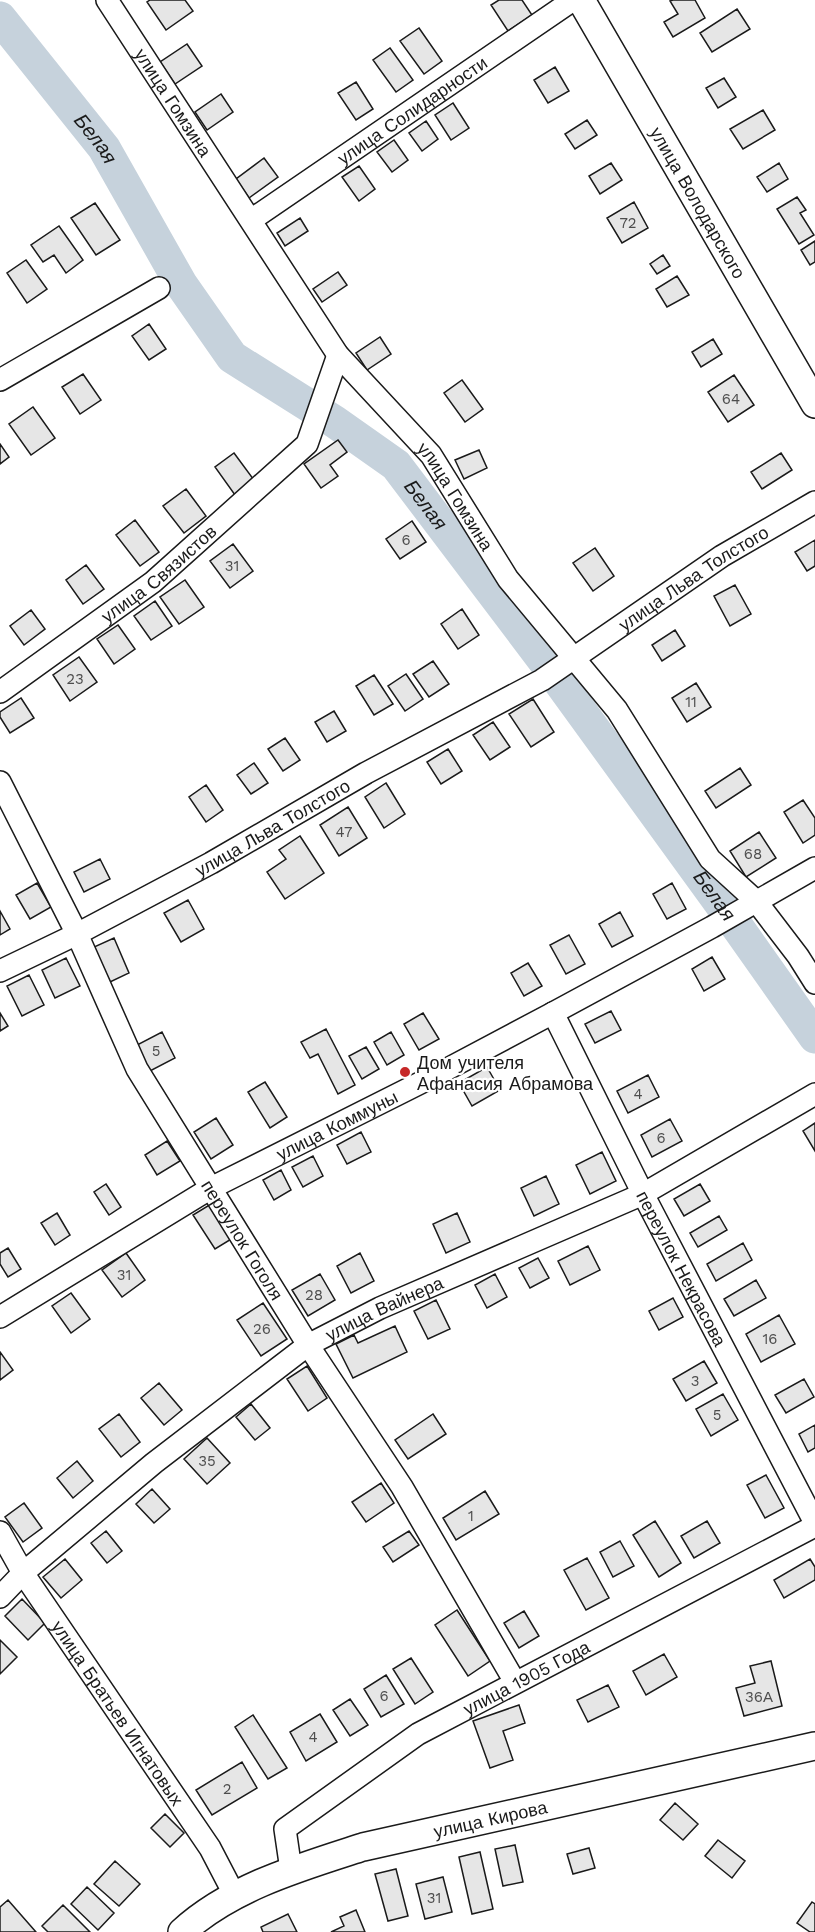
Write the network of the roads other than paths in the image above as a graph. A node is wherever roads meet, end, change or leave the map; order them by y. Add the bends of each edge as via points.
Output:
1 (106, 0) edge
2 (573, 0) edge
3 (581, 0) edge
4 (251, 220) junction
5 (159, 288) dead end
6 (338, 355) junction
7 (0, 380) edge
8 (815, 404) edge
9 (815, 502) edge
10 (575, 659) junction
11 (0, 692) edge
12 (0, 782) edge
13 (815, 868) edge
14 (756, 901) junction
15 (77, 934) junction
16 (0, 971) edge
17 (815, 983) edge
18 (554, 1013) junction
19 (815, 1094) edge
20 (212, 1188) junction
21 (643, 1194) junction
22 (0, 1317) edge
23 (308, 1345) junction
24 (815, 1525) edge
25 (0, 1532) edge
26 (22, 1573) junction
27 (0, 1597) edge
28 (515, 1682) junction
29 (815, 1746) edge
30 (291, 1870) junction
31 (235, 1896) junction
32 (196, 1927) edge

1 - 4 street, улица Гомзина
2 - 4 street, улица Солидарности
3 - 8 main road, улица Володарского
4 - 6 street, улица Гомзина
5 - 7 street
6 - 10 street, улица Гомзина via 431,455 508,579
6 - 11 street, улица Связистов via 307,444 153,582
9 - 10 street, улица Льва Толстого via 722,556
10 - 14 street, улица Гомзина via 617,710 710,859
10 - 15 street, улица Льва Толстого
12 - 15 street, переулок Гоголя
13 - 14 street
14 - 17 street, улица Гомзина
14 - 18 street, улица Коммуны
15 - 16 street, улица Льва Толстого
15 - 20 street, переулок Гоголя via 137,1069
18 - 20 street, улица Коммуны
18 - 21 street, переулок Некрасова
19 - 21 street, улица Вайнера
20 - 22 street, улица Коммуны
20 - 23 street, переулок Гоголя
21 - 23 street, улица Вайнера via 380,1308
21 - 24 street, переулок Некрасова
23 - 26 street, улица Вайнера via 154,1463
23 - 28 street, переулок Гоголя via 402,1486
24 - 28 street, улица 1905 Года
25 - 26 street, улица Братьев Игнатовых
26 - 27 street, улица Вайнера
26 - 31 street, улица Братьев Игнатовых via 210,1848
28 - 30 street, улица 1905 Года via 418,1734 285,1829
29 - 30 main road, улица Кирова via 363,1847
30 - 31 main road, улица Кирова
31 - 32 main road, улица Кирова

